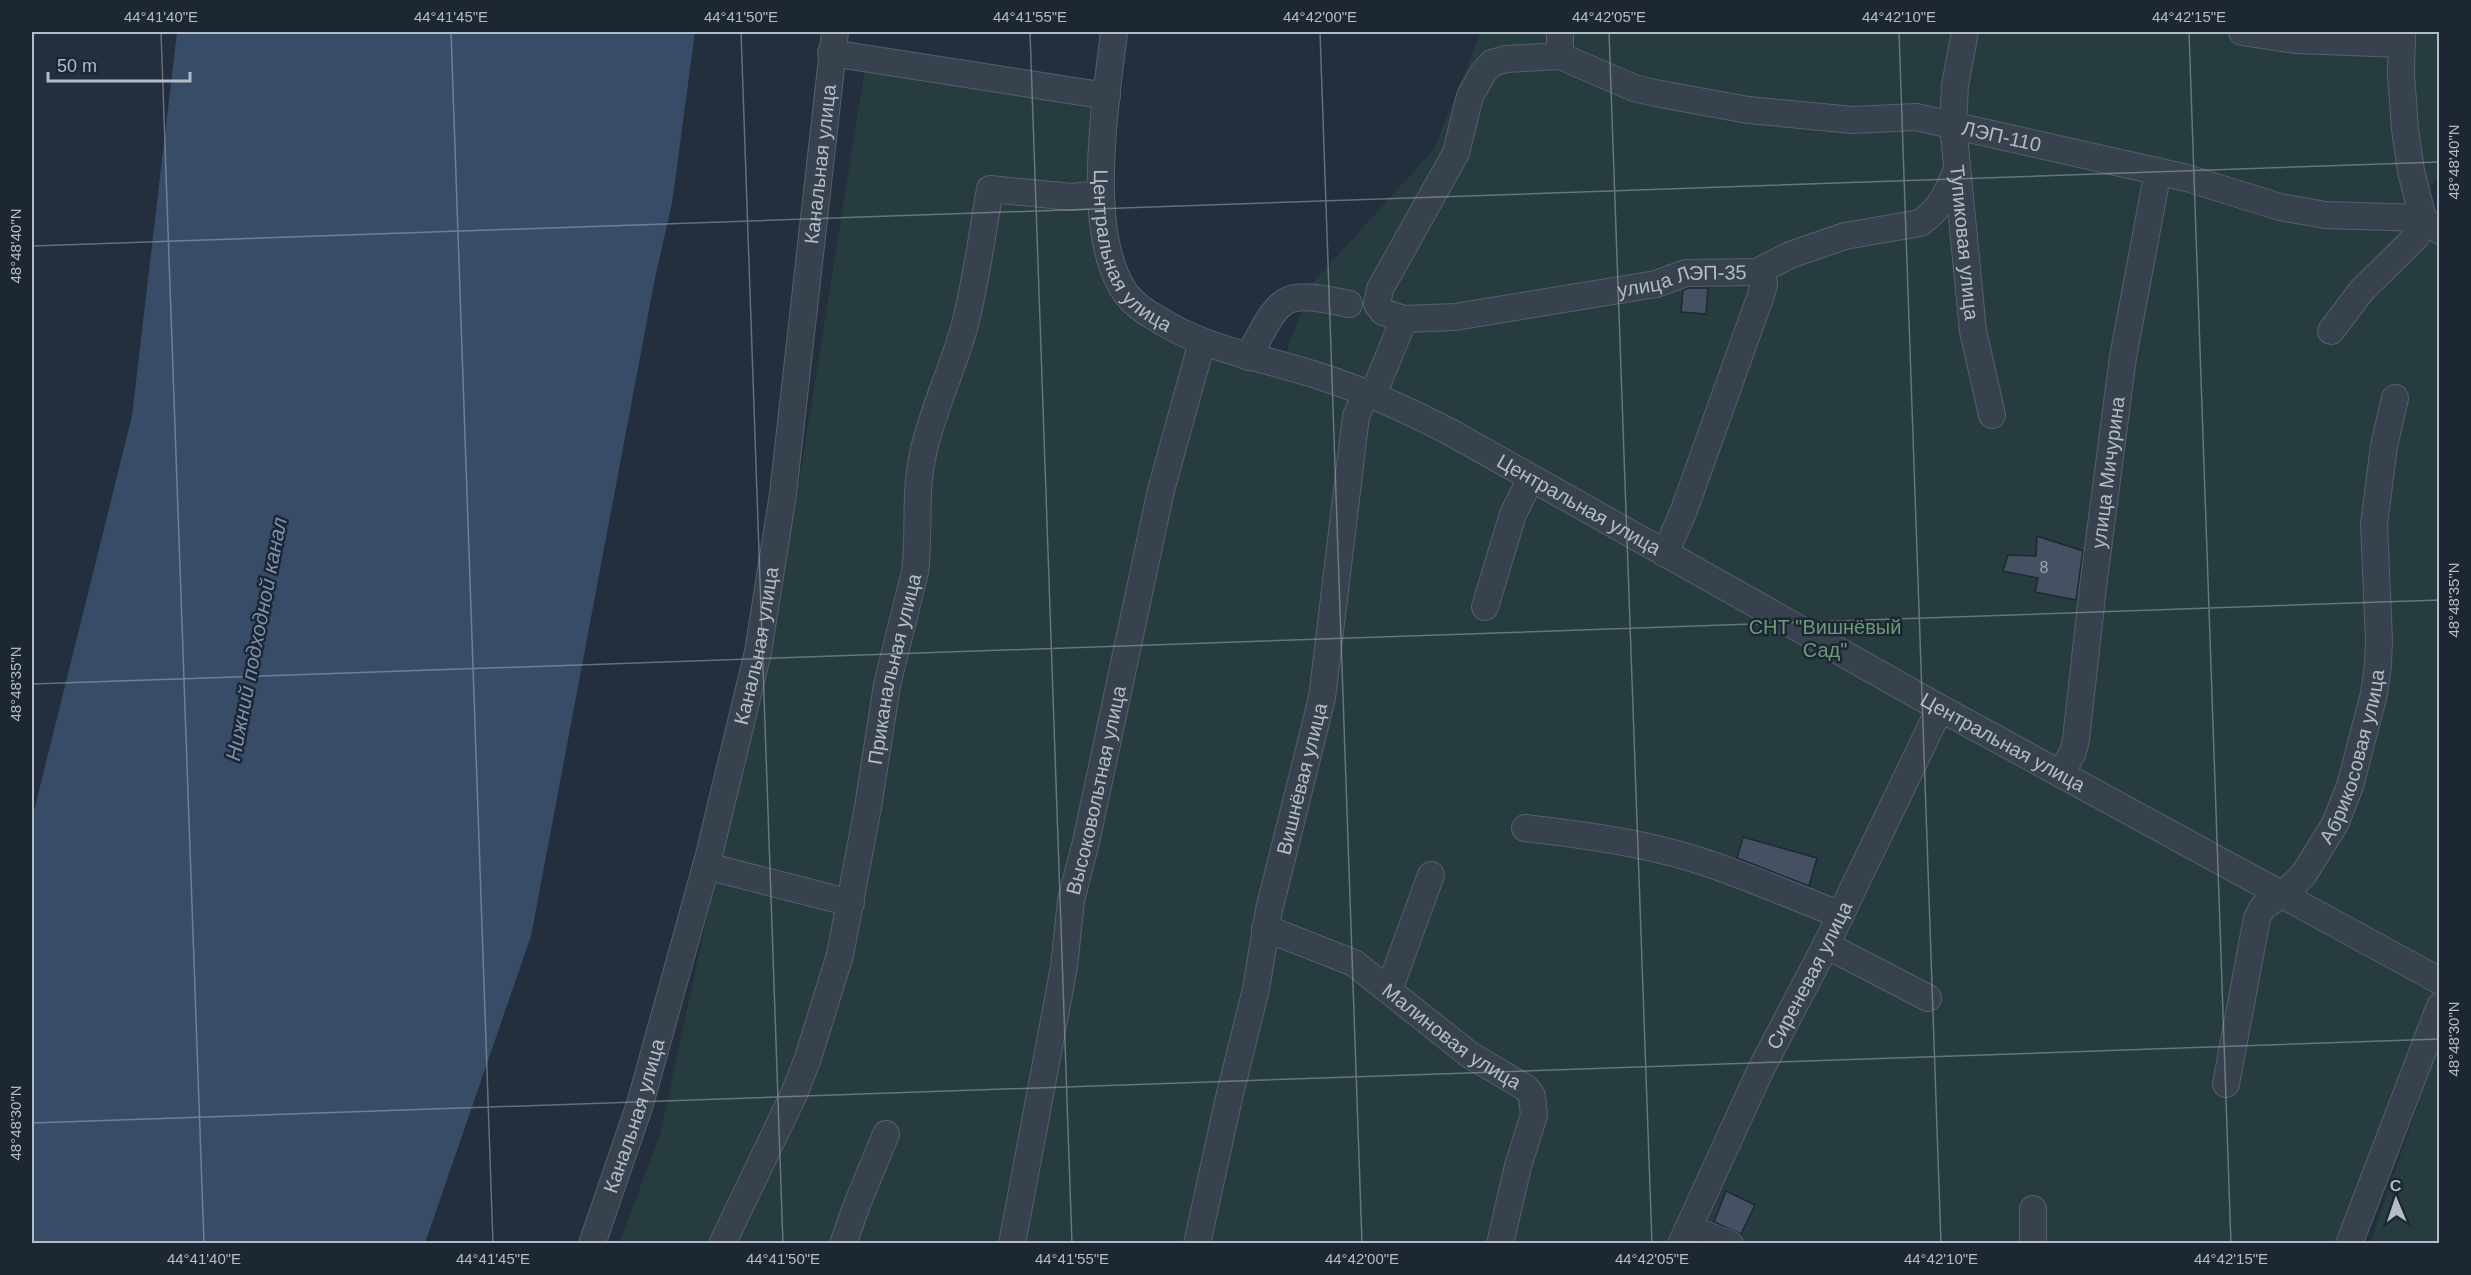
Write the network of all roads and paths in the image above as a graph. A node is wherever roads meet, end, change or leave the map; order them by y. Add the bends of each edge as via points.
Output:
1 (1114, 32) edge
2 (1965, 32) edge
3 (2242, 32) edge
4 (2402, 38) edge
5 (833, 42) edge
6 (1560, 44) edge
7 (1107, 96) junction
8 (1953, 124) junction
9 (1957, 169) junction
10 (2158, 171) junction
11 (1101, 194) junction
12 (2439, 197) edge
13 (2431, 225) edge
14 (1762, 270) junction
15 (1350, 304) dead end
16 (1404, 319) junction
17 (2331, 331) dead end
18 (1202, 342) junction
19 (1248, 357) junction
20 (1370, 395) junction
21 (2395, 398) dead end
22 (1992, 415) dead end
23 (1531, 478) junction
24 (1665, 554) junction
25 (1485, 607) dead end
26 (1940, 708) junction
27 (2061, 773) junction
28 (1525, 828) dead end
29 (706, 866) junction
30 (1431, 875) dead end
31 (2280, 896) junction
32 (851, 903) junction
33 (1841, 915) junction
34 (1265, 928) junction
35 (1826, 945) junction
36 (2439, 981) edge
37 (1389, 990) junction
38 (1928, 998) dead end
39 (2439, 1006) edge
40 (2226, 1084) dead end
41 (886, 1134) dead end
42 (2033, 1209) dead end
43 (1684, 1236) edge
44 (592, 1244) edge
45 (722, 1244) edge
46 (843, 1244) edge
47 (1012, 1244) edge
48 (1197, 1244) edge
49 (1500, 1244) edge
50 (1730, 1244) edge
51 (2033, 1244) edge
52 (2349, 1244) edge

1 - 7 street, Центральная улица
2 - 8 street, Тупиковая улица via 1955,85
3 - 4 street via 2296,40
4 - 13 street via 2404,129 2411,171
5 - 7 street
5 - 29 street, Канальная улица via 772,576 758,652
6 - 8 street, ЛЭП-110 via 1634,88 1725,106 1853,120 1916,117
6 - 16 street via 1492,63 1483,73 1470,96 1456,153 1380,289 1377,304 1383,312
7 - 11 street, Центральная улица
8 - 9 street, Тупиковая улица
8 - 10 street, ЛЭП-110
9 - 14 street, улица ЛЭП-35 via 1940,206 1920,223 1845,236 1790,255
9 - 22 street, Тупиковая улица via 1973,331
10 - 13 street, ЛЭП-110 via 2305,212
10 - 27 street, улица Мичурина via 2123,357 2076,739
11 - 18 street, Центральная улица via 1107,246 1127,295 1163,323
11 - 32 street, Приканальная улица via 1072,197 990,189 964,328 922,456 915,511 915,572 887,685
12 - 13 street
13 - 17 street via 2373,279
14 - 16 street, улица ЛЭП-35 via 1686,273 1656,284 1467,316
14 - 24 street via 1761,296
15 - 19 street via 1303,296 1282,302
16 - 20 street, Вишнёвая улица
18 - 19 street, Центральная улица
18 - 47 street, Высоковольтная улица via 1161,490 1071,900 1064,967
19 - 20 street, Центральная улица
20 - 23 street, Центральная улица via 1402,407
20 - 34 street, Вишнёвая улица via 1359,408 1353,433 1322,698
21 - 31 street, Абрикосовая улица via 2374,524 2379,640 2374,694 2350,786 2335,824 2304,874
23 - 24 street, Центральная улица
23 - 25 street via 1513,514
24 - 26 street, Центральная улица
26 - 27 street, Центральная улица
26 - 33 street, Сиреневая улица
27 - 31 street, Центральная улица
28 - 33 street via 1588,835 1674,853
29 - 32 street
29 - 44 street, Канальная улица via 640,1104
30 - 37 street
31 - 36 street, Центральная улица
31 - 40 street, Абрикосовая улица via 2263,906 2257,918
32 - 45 street, Приканальная улица via 840,955 808,1058
33 - 35 street, Сиреневая улица
34 - 37 street, Малиновая улица via 1354,963
34 - 48 street, Вишнёвая улица via 1256,989
35 - 38 street
35 - 43 street, Сиреневая улица via 1761,1069
37 - 49 street, Малиновая улица via 1470,1055 1526,1088 1532,1096 1532,1126 1518,1166
39 - 52 street
41 - 46 street
42 - 51 street
43 - 50 street

